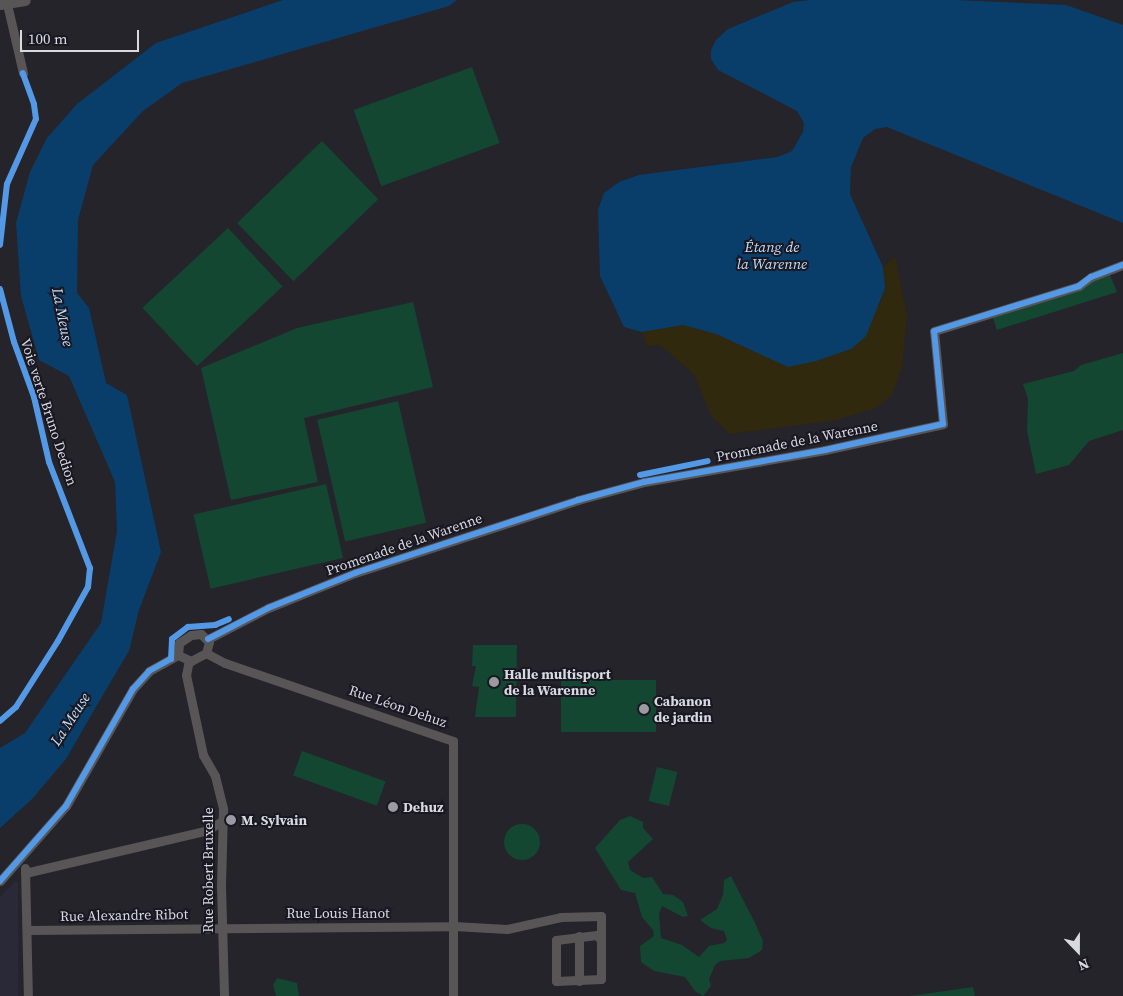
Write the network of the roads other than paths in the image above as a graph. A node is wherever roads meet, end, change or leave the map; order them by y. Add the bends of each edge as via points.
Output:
1 (25, 0) edge
2 (4, 4) edge
3 (23, 72) dead end
4 (1123, 264) edge
5 (208, 638) junction
6 (206, 653) junction
7 (178, 655) junction
8 (189, 660) junction
9 (222, 821) junction
10 (24, 857) junction
11 (25, 873) junction
12 (0, 881) edge
13 (555, 920) junction
14 (454, 926) junction
15 (222, 928) junction
16 (27, 930) junction
17 (578, 936) junction
18 (559, 937) junction
19 (600, 939) junction
20 (579, 981) junction
21 (28, 996) edge
22 (224, 996) edge
23 (453, 996) edge

1 - 2 street
2 - 3 street
4 - 5 street, Promenade de la Warenne via 1091,277 1079,286 934,331 943,424 825,450 644,482 578,500 355,573 268,608
5 - 6 street
5 - 7 street via 201,634 184,638 176,649
6 - 8 street
6 - 14 street, Rue Léon Dehuz via 226,663 453,740
7 - 8 street
7 - 10 street via 149,671 133,689 66,806
8 - 9 street, Rue Robert Bruxelle via 186,675 190,698 203,755 215,776 223,809
9 - 11 street via 208,830
9 - 15 street, Rue Robert Bruxelle
10 - 11 street
10 - 12 street
11 - 16 street
13 - 14 street, Rue Louis Hanot via 507,929
13 - 18 street
13 - 19 street, Rue Louis Hanot via 601,916
14 - 15 street, Rue Louis Hanot
14 - 23 street, Rue Léon Dehuz
15 - 16 street, Rue Alexandre Ribot
15 - 22 street, Rue Robert Bruxelle
16 - 21 street
17 - 18 street
17 - 19 street via 597,935
17 - 20 street
18 - 20 street via 556,940 556,981
19 - 20 street via 602,979

